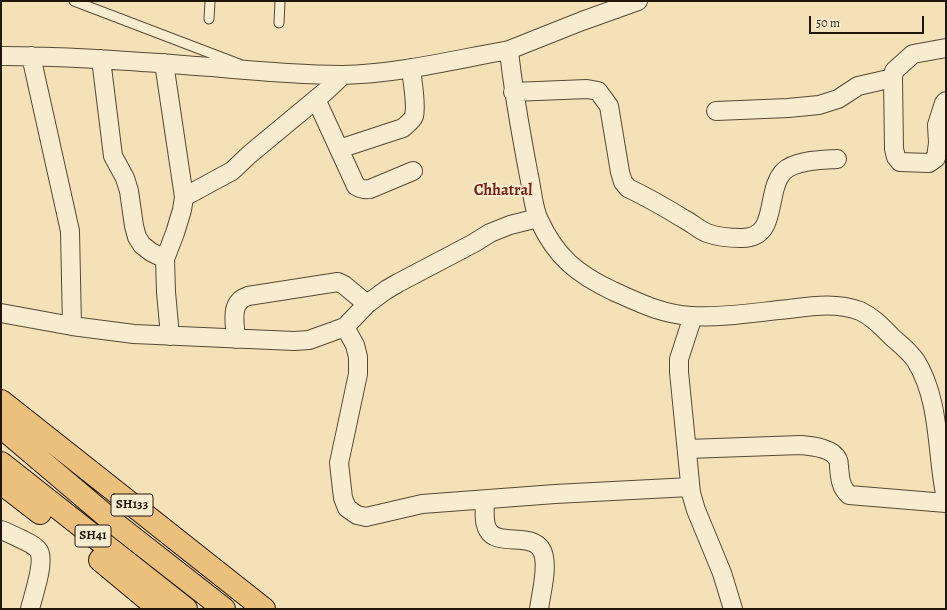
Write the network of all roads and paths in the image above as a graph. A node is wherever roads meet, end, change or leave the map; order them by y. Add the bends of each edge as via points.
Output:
1 (74, 1) edge
2 (210, 1) edge
3 (280, 1) edge
4 (638, 1) edge
5 (210, 19) dead end
6 (279, 22) dead end
7 (946, 48) edge
8 (509, 50) junction
9 (1, 56) edge
10 (31, 56) junction
11 (101, 59) junction
12 (164, 63) junction
13 (411, 68) junction
14 (258, 71) junction
15 (343, 75) junction
16 (893, 78) junction
17 (513, 92) junction
18 (316, 99) junction
19 (946, 101) edge
20 (716, 111) dead end
21 (339, 149) junction
22 (837, 159) dead end
23 (413, 171) dead end
24 (184, 197) junction
25 (538, 218) junction
26 (165, 259) junction
27 (367, 304) junction
28 (1, 313) edge
29 (693, 316) junction
30 (72, 326) junction
31 (345, 327) junction
32 (170, 336) junction
33 (236, 338) junction
34 (1, 401) edge
35 (1, 427) edge
36 (687, 449) junction
37 (1, 463) edge
38 (1, 483) edge
39 (690, 487) junction
40 (945, 495) edge
41 (485, 500) junction
42 (1, 530) edge
43 (30, 609) edge
44 (159, 609) edge
45 (186, 609) edge
46 (224, 609) edge
47 (264, 609) edge
48 (539, 609) edge
49 (733, 609) edge

1 - 14 lane
2 - 5 lane
3 - 6 lane
4 - 8 street
7 - 16 street via 913,54 894,71
8 - 13 street
8 - 17 street
9 - 10 street
10 - 11 street
10 - 30 street via 70,231
11 - 12 street
11 - 26 street via 113,156 129,191 137,237 142,245
12 - 14 street
12 - 24 street
13 - 15 street
13 - 21 street via 414,110 410,122 403,128
14 - 15 street
15 - 18 street
16 - 19 street via 894,149 900,162 929,163 936,158 937,125
16 - 20 street via 858,86 838,99 819,105
17 - 22 street via 587,89 598,91 609,106 623,182 628,188 706,233 718,236 749,238 759,234 765,226 778,180 784,171 807,162
17 - 25 street
18 - 21 street
18 - 24 street via 232,171
21 - 23 street via 356,186 361,189 370,189
24 - 26 street via 180,218
25 - 27 street via 490,233 386,290
25 - 29 street via 561,256 575,270 593,282 649,308
26 - 32 street
27 - 31 street
27 - 33 street via 338,282 248,296 241,298 234,309
28 - 30 street
29 - 36 street via 679,359
29 - 40 street via 722,316 821,305 846,307 875,320 914,358 923,373 936,420
30 - 32 street
31 - 33 street via 309,340
31 - 41 street via 355,345 358,357 358,374 339,463 343,498 347,508 357,515 366,517 422,504
32 - 33 street
34 - 47 main road, SH133
35 - 46 main road, SH41 via 118,526
36 - 39 street
36 - 40 street via 801,444 814,446 831,452 838,460 841,482 849,495
37 - 45 main road, SH41
38 - 44 main road via 64,530
39 - 41 street
39 - 49 street
41 - 48 street via 485,520 492,535 531,542 538,546 544,555
42 - 43 street via 32,545 41,559

